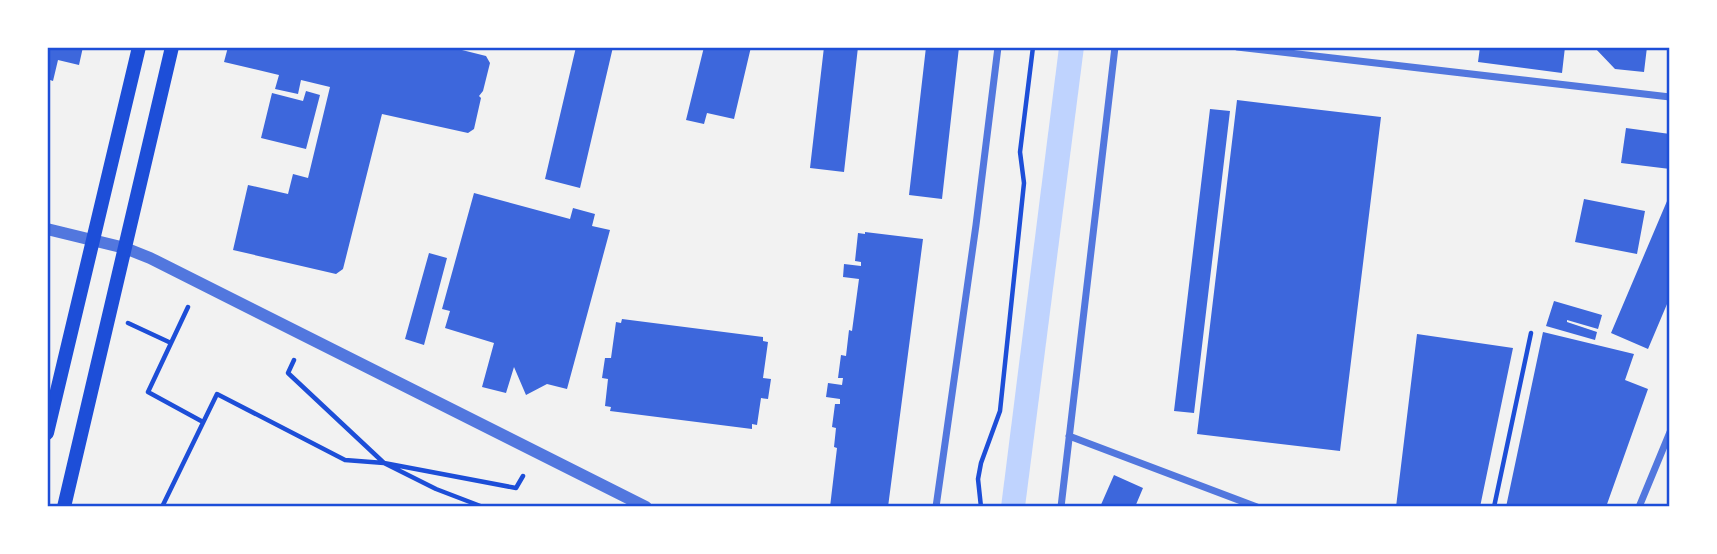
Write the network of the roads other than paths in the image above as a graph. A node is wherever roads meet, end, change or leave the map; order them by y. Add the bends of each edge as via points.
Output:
1 (139, 47) edge
2 (172, 47) edge
3 (998, 47) edge
4 (1115, 47) edge
5 (1237, 47) edge
6 (1670, 97) edge
7 (47, 229) edge
8 (94, 240) junction
9 (125, 248) junction
10 (1670, 432) edge
11 (47, 433) edge
12 (1069, 436) junction
13 (64, 507) edge
14 (646, 507) edge
15 (936, 507) edge
16 (1061, 507) edge
17 (1257, 507) edge
18 (1639, 507) edge

1 - 8 main road
2 - 9 main road
3 - 15 street
4 - 12 street
5 - 6 street
7 - 8 street
8 - 9 street
8 - 11 main road
9 - 13 main road
9 - 14 street
10 - 18 street
12 - 16 street
12 - 17 street

